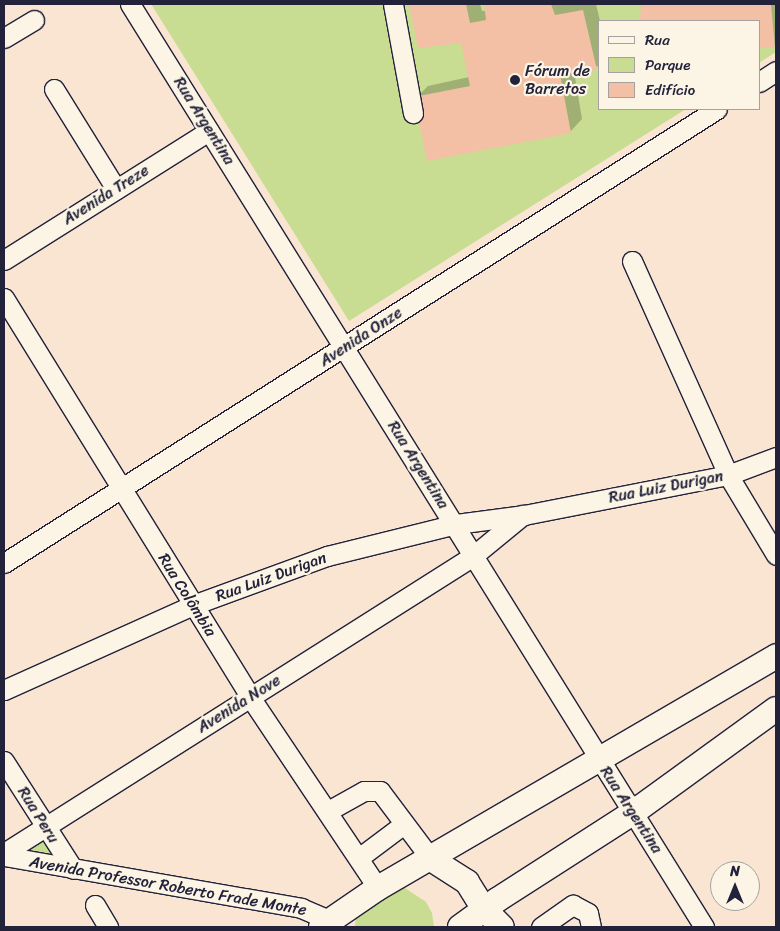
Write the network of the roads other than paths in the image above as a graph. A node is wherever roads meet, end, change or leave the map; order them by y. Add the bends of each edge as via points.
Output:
1 (130, 4) edge
2 (392, 4) edge
3 (34, 20) dead end
4 (4, 38) edge
5 (776, 71) edge
6 (760, 81) edge
7 (54, 89) dead end
8 (715, 110) edge
9 (413, 113) dead end
10 (209, 131) junction
11 (116, 189) junction
12 (4, 260) edge
13 (632, 261) dead end
14 (4, 298) edge
15 (345, 347) junction
16 (776, 457) edge
17 (728, 475) junction
18 (122, 490) junction
19 (524, 515) junction
20 (456, 524) junction
21 (776, 555) edge
22 (473, 556) junction
23 (4, 563) edge
24 (193, 605) junction
25 (776, 656) edge
26 (4, 690) edge
27 (250, 697) junction
28 (776, 709) edge
29 (598, 759) junction
30 (4, 761) edge
31 (328, 811) junction
32 (634, 812) junction
33 (404, 824) junction
34 (45, 827) junction
35 (4, 854) edge
36 (360, 858) junction
37 (431, 859) junction
38 (73, 869) junction
39 (378, 888) junction
40 (95, 906) dead end
41 (484, 909) junction
42 (326, 924) edge
43 (108, 927) edge
44 (460, 927) edge
45 (502, 927) edge
46 (541, 927) edge
47 (591, 927) edge
48 (704, 927) edge

1 - 10 street, Rua Argentina
2 - 9 street
3 - 4 street
5 - 6 street
7 - 11 street
8 - 15 street, Avenida Onze
10 - 11 street, Avenida Treze
10 - 15 street, Rua Argentina
11 - 12 street, Avenida Treze
13 - 17 street
14 - 18 street, Rua Colômbia
15 - 18 street, Avenida Onze
15 - 20 street, Rua Argentina
16 - 17 street, Rua Luiz Durigan
17 - 19 street, Rua Luiz Durigan
17 - 21 street
18 - 23 street, Avenida Onze
18 - 24 street, Rua Colômbia
19 - 20 street, Rua Luiz Durigan
19 - 22 street, Rua Luiz Durigan
20 - 22 street, Rua Argentina
20 - 24 street, Rua Luiz Durigan via 327,556
22 - 27 street, Avenida Nove
22 - 29 street, Rua Argentina
24 - 26 street, Rua Luiz Durigan
24 - 27 street, Rua Colômbia
25 - 29 main road
27 - 31 street, Rua Colômbia
27 - 34 street, Avenida Nove
28 - 32 main road
29 - 32 street, Rua Argentina
29 - 37 main road
30 - 34 street, Rua Peru
31 - 33 street via 371,789 380,791
31 - 36 street, Rua Colômbia
32 - 41 main road
32 - 48 street, Rua Argentina
33 - 36 street
33 - 37 street
34 - 35 street, Avenida Nove
34 - 38 street, Rua Peru
35 - 38 street, Avenida Professor Roberto Frade Monte
36 - 39 street, Rua Colômbia
37 - 39 main road
37 - 41 main road via 467,882
38 - 42 street, Avenida Professor Roberto Frade Monte via 302,908
39 - 42 main road
40 - 43 street
41 - 44 main road
41 - 45 main road
46 - 47 street via 572,906 588,913

